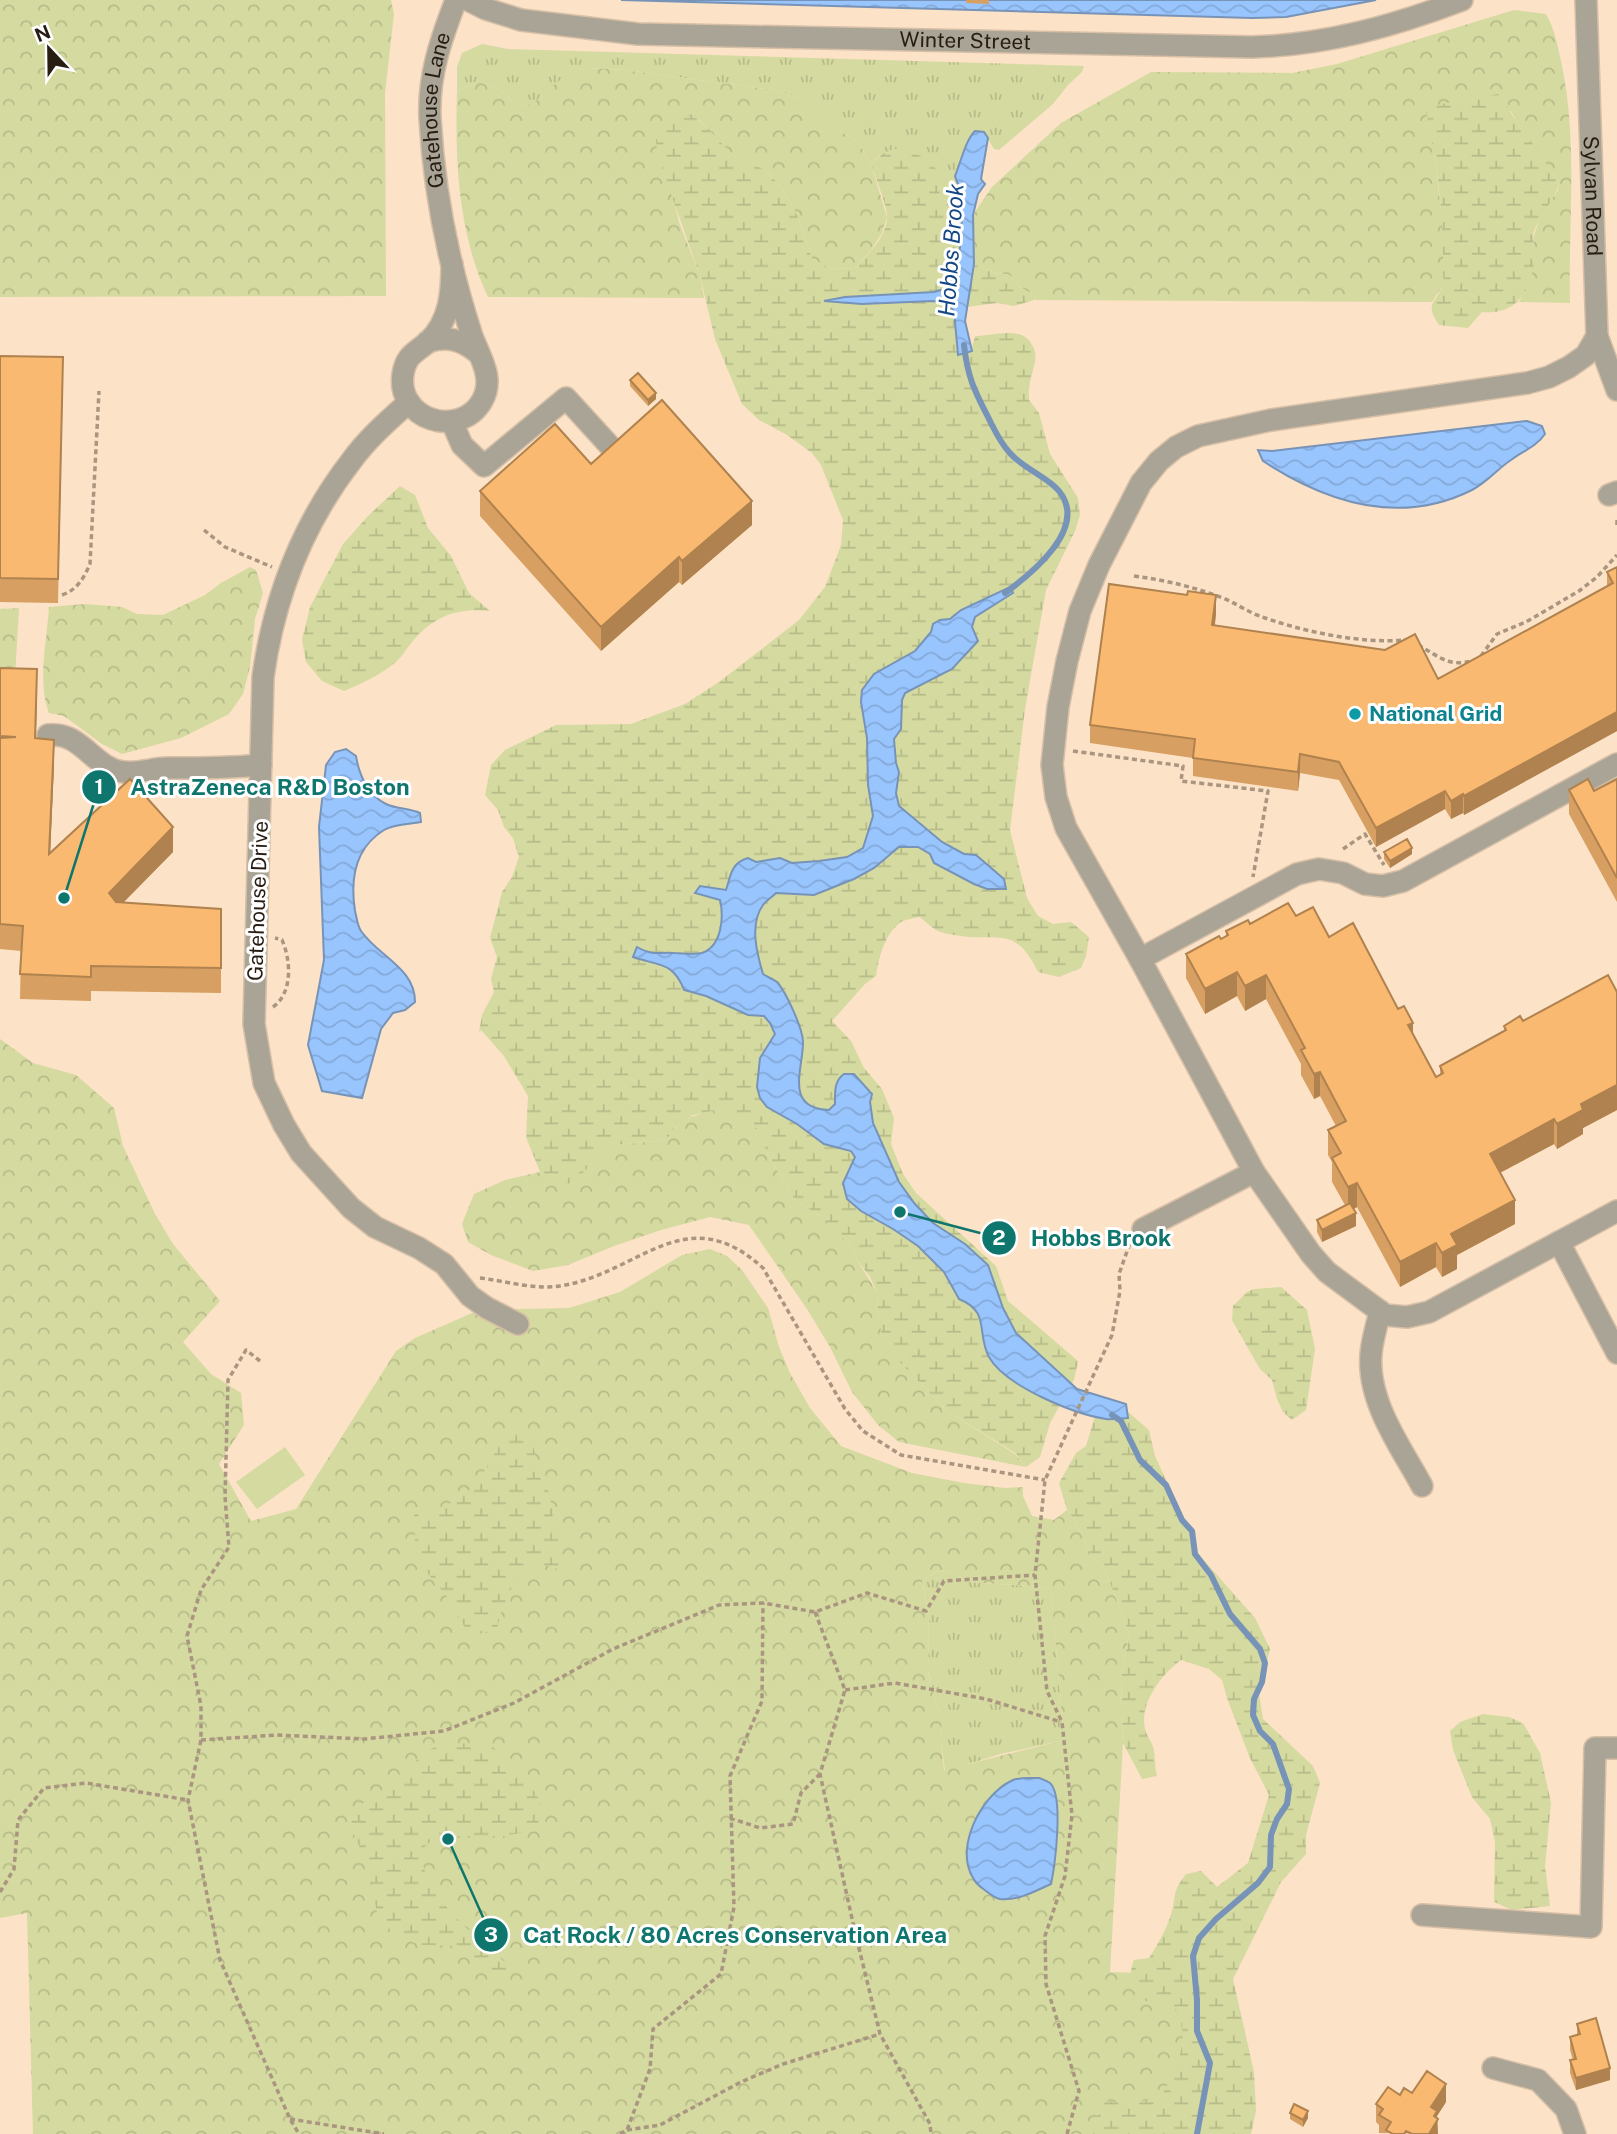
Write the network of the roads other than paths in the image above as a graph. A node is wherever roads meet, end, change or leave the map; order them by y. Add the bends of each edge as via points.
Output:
1 (456, 0) edge
2 (468, 0) edge
3 (1462, 0) edge
4 (1586, 0) edge
5 (452, 264) junction
6 (1597, 336) junction
7 (427, 342) junction
8 (478, 352) junction
9 (1617, 390) edge
10 (409, 402) junction
11 (452, 422) junction
12 (609, 445) edge
13 (48, 735) dead end
14 (1617, 764) edge
15 (261, 765) junction
16 (1139, 959) junction
17 (1254, 1172) junction
18 (1617, 1211) edge
19 (1143, 1229) road end
20 (1559, 1242) junction
21 (1380, 1311) junction
22 (518, 1324) dead end
23 (1617, 1353) edge
24 (1422, 1486) dead end
25 (1617, 1748) edge
26 (1422, 1916) dead end
27 (1493, 2068) dead end
28 (1575, 2134) edge

1 - 5 street, Gatehouse Lane via 431,80 430,116
2 - 3 street, Winter Street via 521,20 638,34 1252,47 1289,46 1375,30
4 - 6 street, Sylvan Road
5 - 7 street, Gatehouse Lane via 448,311
5 - 8 street, Gatehouse Lane
6 - 9 street, Sylvan Road
6 - 16 street via 1586,355 1549,377 1527,383 1321,411 1198,436 1175,447 1141,483 1080,611 1067,661 1052,765 1066,828
7 - 8 street via 458,339
7 - 10 street, Gatehouse Lane via 414,351 403,373
8 - 11 street, Gatehouse Lane via 488,378 486,393 474,411
10 - 11 street via 421,415
10 - 15 street, Gatehouse Drive via 353,458 298,549 268,642
11 - 12 street via 462,445 484,467 566,398
13 - 15 street via 70,738 98,761 125,773
14 - 16 street via 1403,881 1365,884 1343,873 1319,869 1297,874
15 - 22 street, Gatehouse Drive via 254,1024 264,1083 301,1153 351,1208 375,1227 444,1264 470,1296
16 - 17 street
17 - 19 street
17 - 21 street via 1327,1272
18 - 20 street
20 - 21 street via 1429,1312 1407,1317
20 - 23 street
21 - 24 street via 1371,1355 1373,1387
25 - 26 street via 1595,1748 1591,1927
27 - 28 street via 1538,2080 1566,2109

